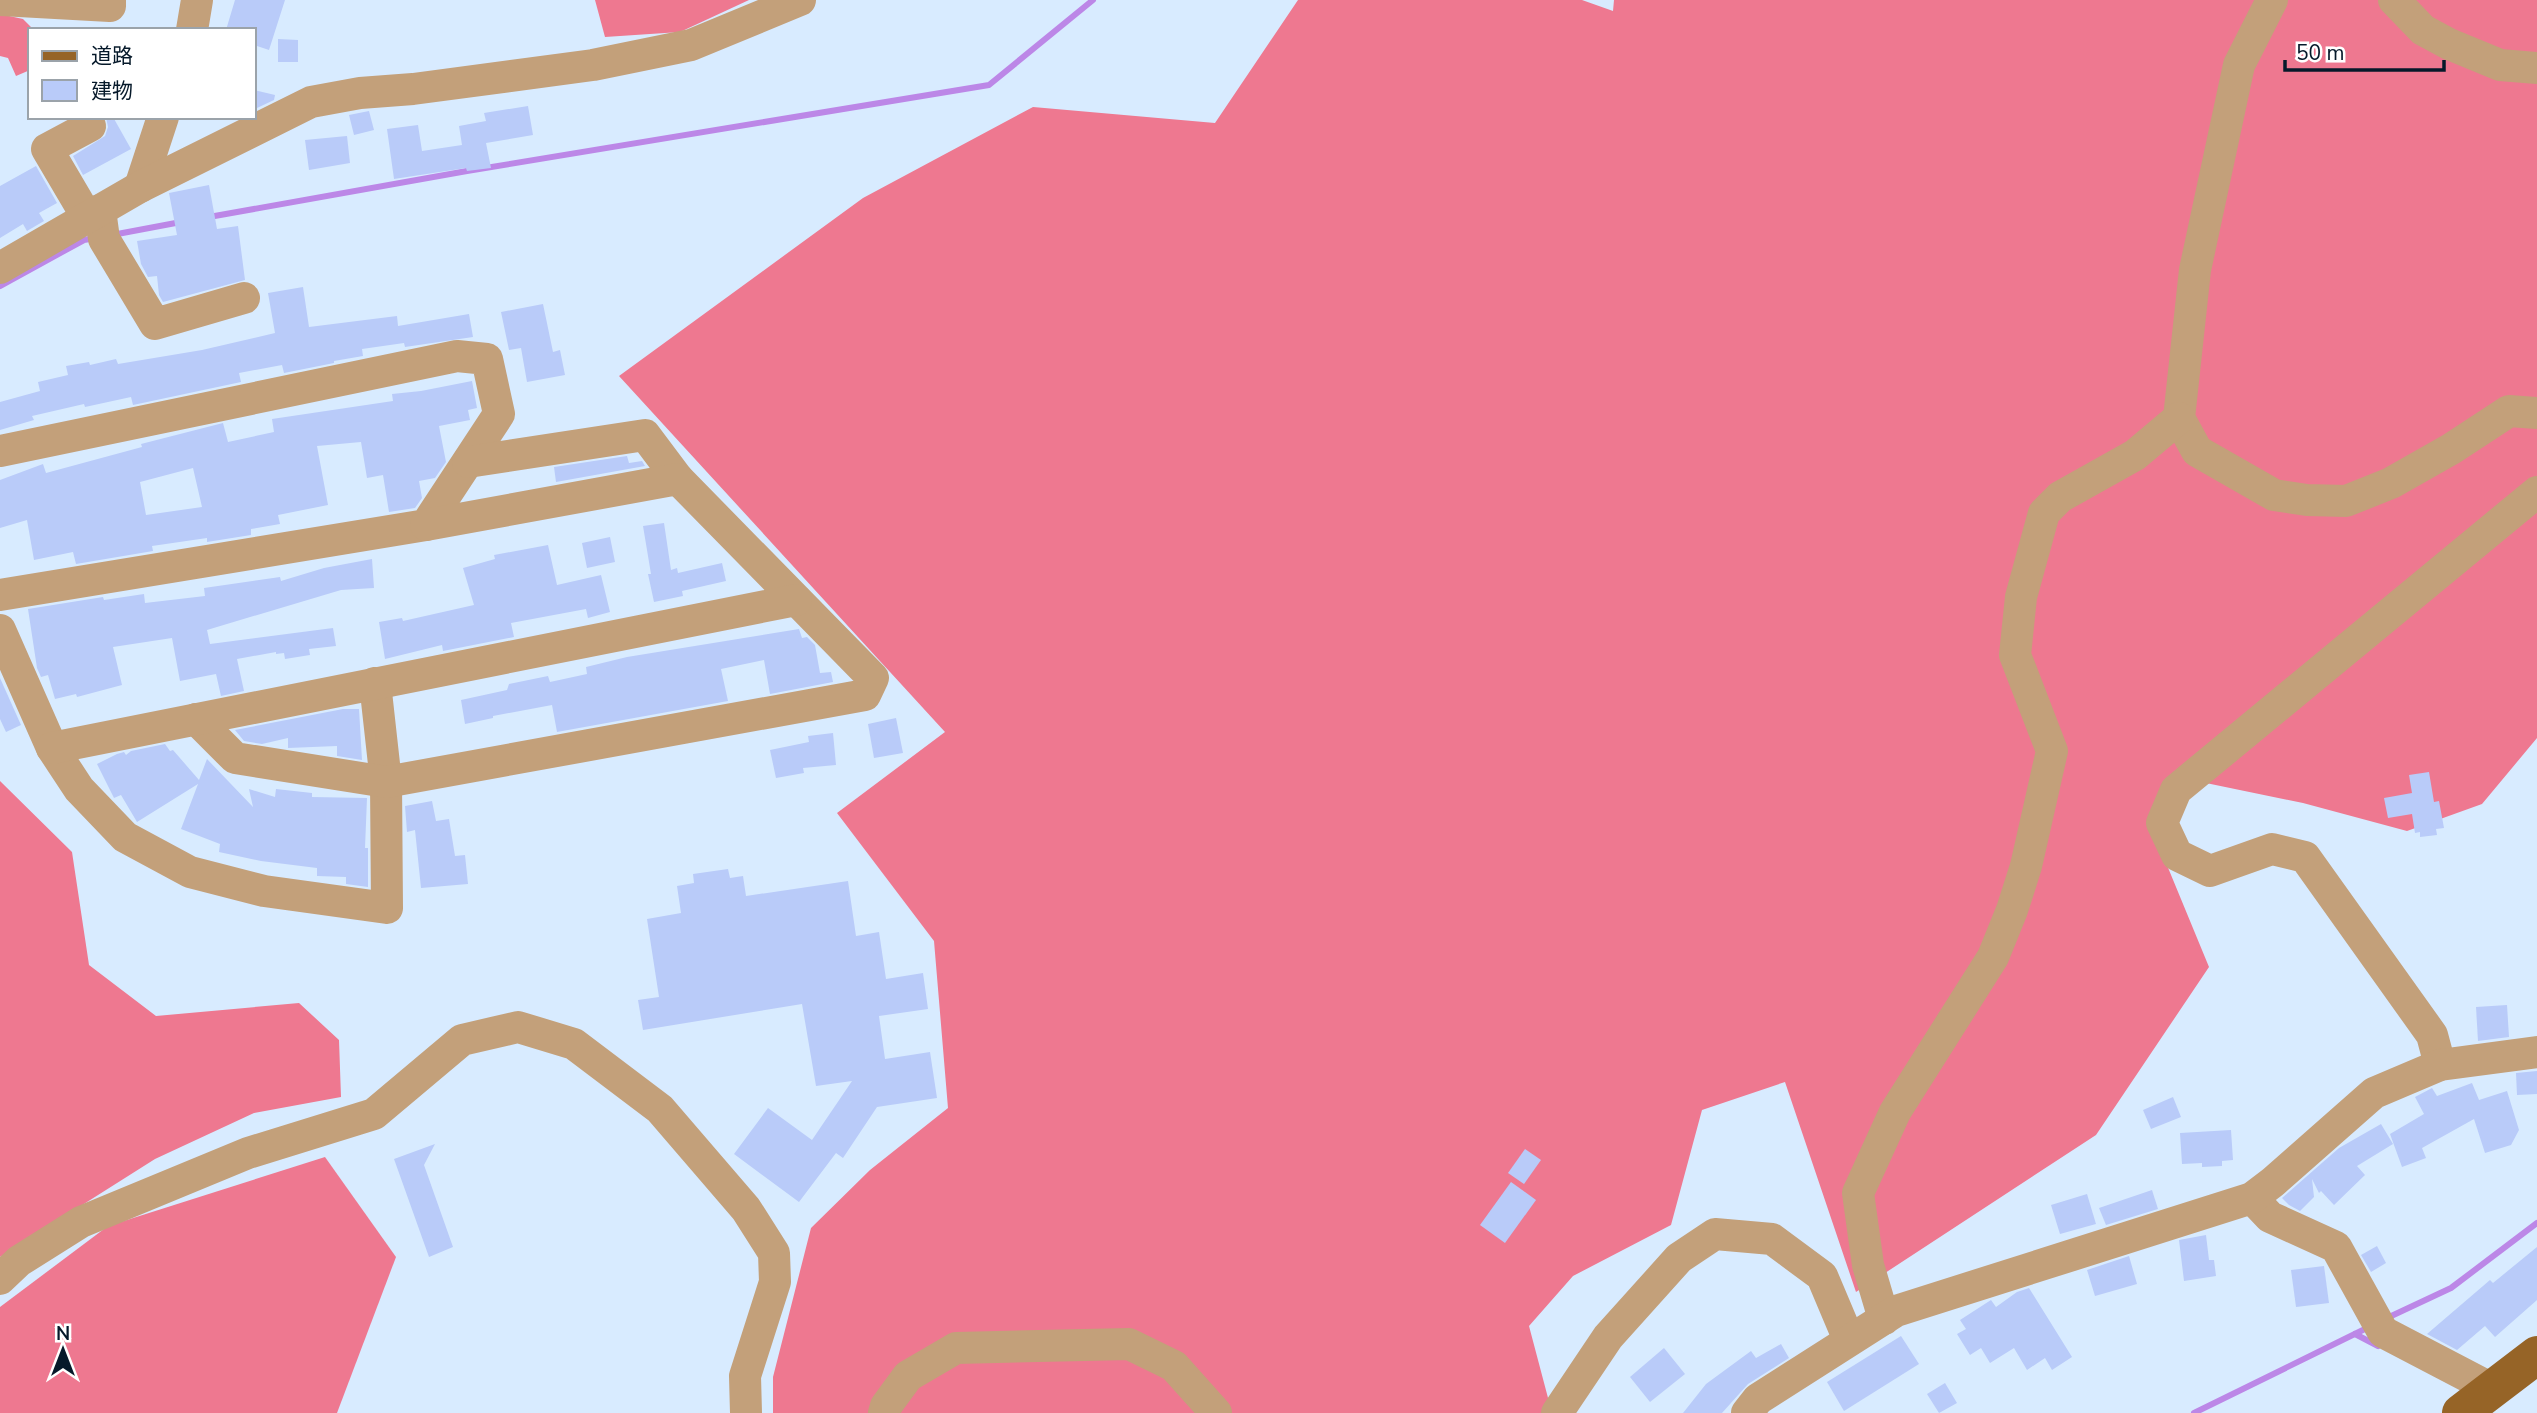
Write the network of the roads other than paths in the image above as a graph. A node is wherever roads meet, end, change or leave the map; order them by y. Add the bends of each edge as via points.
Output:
1 (0, 0) edge
2 (110, 0) edge
3 (197, 0) edge
4 (800, 0) edge
5 (2272, 0) edge
6 (2394, 0) edge
7 (192, 28) edge
8 (2537, 68) edge
9 (162, 119) edge
10 (90, 126) dead end
11 (140, 187) junction
12 (99, 224) junction
13 (0, 268) edge
14 (244, 298) dead end
15 (2537, 413) edge
16 (2179, 418) junction
17 (0, 451) edge
18 (468, 462) junction
19 (678, 479) junction
20 (2537, 492) edge
21 (426, 525) junction
22 (0, 595) edge
23 (796, 600) junction
24 (0, 630) edge
25 (375, 683) junction
26 (196, 719) junction
27 (52, 748) junction
28 (386, 782) junction
29 (2537, 1052) edge
30 (2440, 1065) junction
31 (2252, 1198) junction
32 (0, 1279) edge
33 (1884, 1319) junction
34 (1849, 1340) junction
35 (2537, 1355) edge
36 (2494, 1390) junction
37 (746, 1413) edge
38 (884, 1413) edge
39 (1216, 1413) edge
40 (1557, 1413) edge
41 (1747, 1413) edge
42 (2461, 1413) edge

1 - 2 street via 110,6
3 - 7 street
4 - 11 street via 691,45 593,65 311,102
5 - 16 street via 2239,65 2195,270
6 - 8 street via 2423,30 2449,44 2500,65
9 - 11 street
10 - 12 street via 47,149
11 - 12 street
12 - 13 street
12 - 14 street via 155,324
15 - 16 street via 2509,411 2391,483 2346,501 2274,495 2197,451
16 - 33 street via 2135,455 2060,497 2044,513 2021,597 2015,655 2052,751 2026,866 1993,957 1895,1112 1858,1193 1868,1265
17 - 18 street via 457,356 487,359 499,414
18 - 19 street via 645,435
18 - 21 street
19 - 21 street
19 - 23 street
20 - 30 street via 2176,790 2162,823 2177,855 2210,871 2272,849 2305,857 2432,1035
21 - 22 street
23 - 25 street
23 - 28 street via 873,678 865,695
24 - 27 street
25 - 26 street
25 - 28 street
26 - 27 street
26 - 28 street via 235,758
27 - 28 street via 79,789 125,837 190,872 264,891 387,908
29 - 30 street
30 - 31 street via 2374,1093
31 - 33 street via 1896,1311
31 - 36 street via 2270,1217 2336,1247 2383,1332
32 - 37 street via 19,1261 82,1222 248,1153 374,1114 462,1040 517,1027 574,1044 660,1109 746,1209 774,1253 775,1282 745,1376
33 - 34 street
34 - 40 street via 1822,1276 1772,1239 1715,1234 1679,1258 1608,1337
34 - 41 street via 1758,1399
35 - 36 main road
36 - 42 main road
38 - 39 street via 908,1376 957,1348 1129,1344 1174,1366

